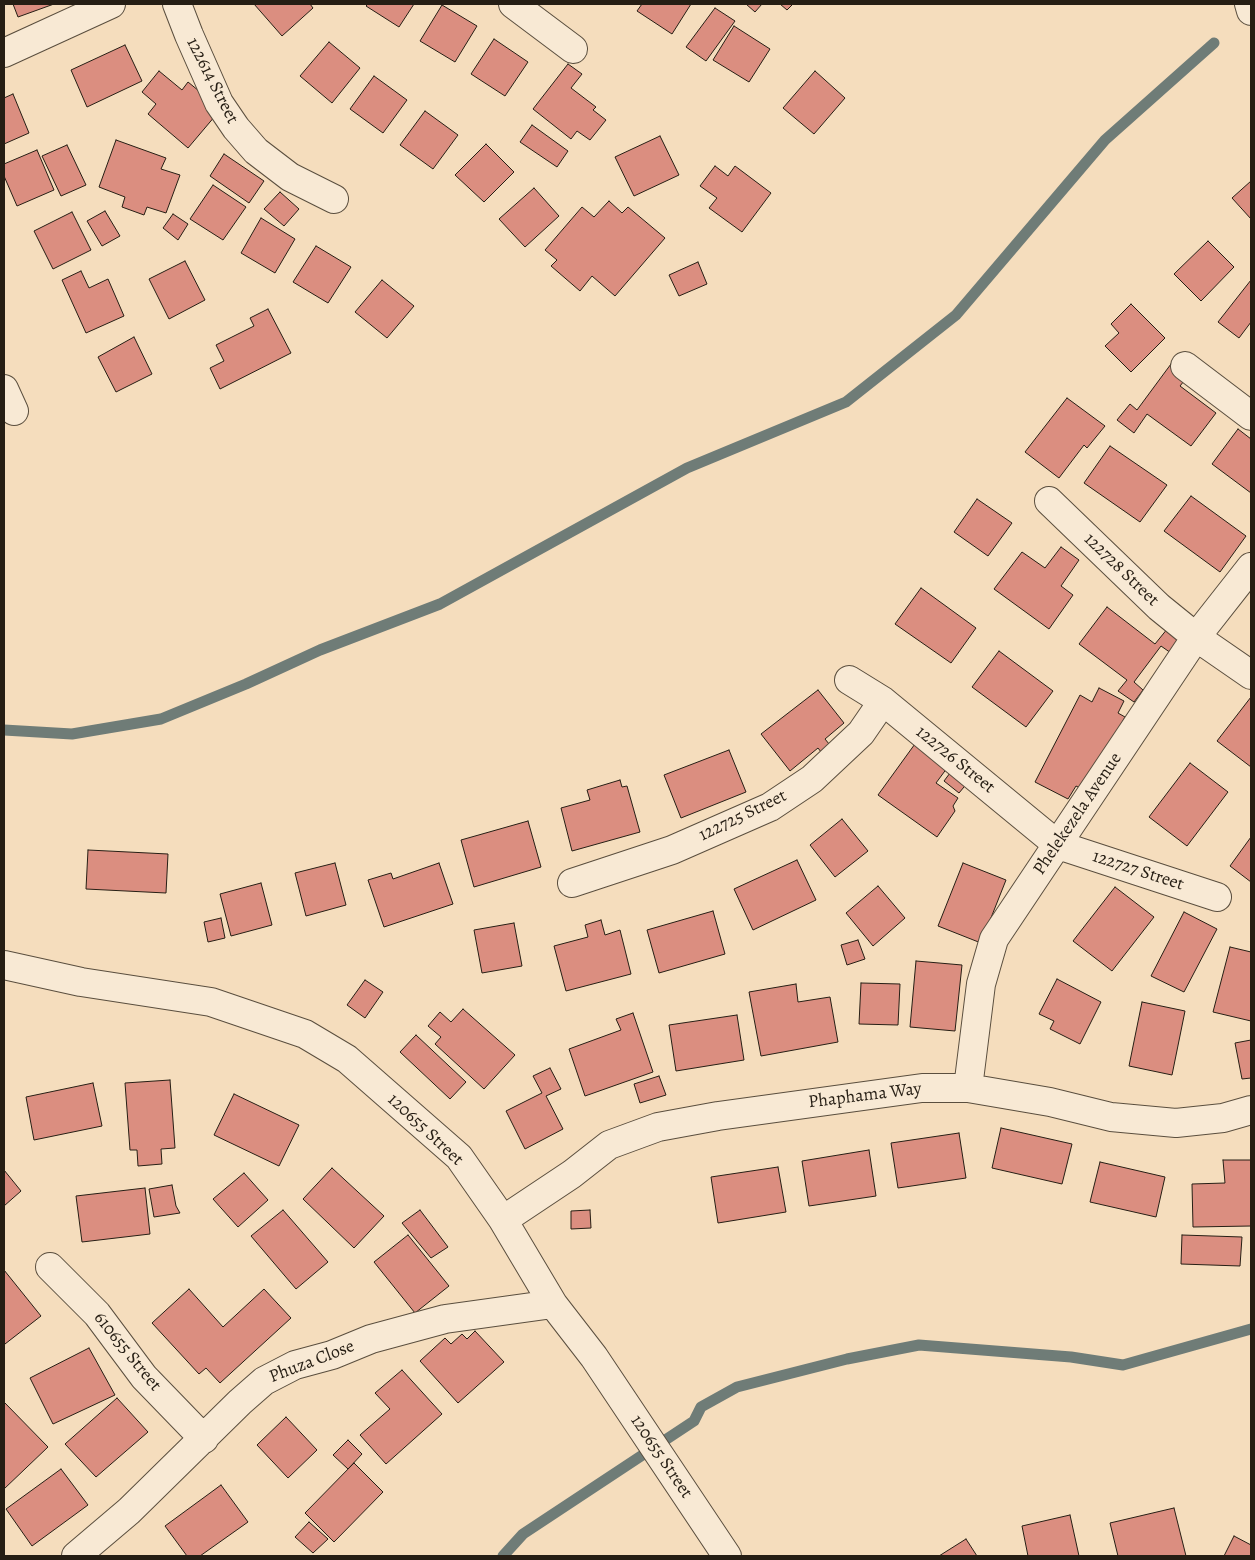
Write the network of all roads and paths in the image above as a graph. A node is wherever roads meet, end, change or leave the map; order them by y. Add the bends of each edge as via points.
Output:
1 (111, 4) edge
2 (176, 4) edge
3 (1249, 4) edge
4 (527, 8) edge
5 (1251, 11) edge
6 (573, 49) dead end
7 (4, 53) edge
8 (334, 199) dead end
9 (1185, 366) dead end
10 (1251, 416) edge
11 (1049, 501) dead end
12 (1251, 567) edge
13 (1196, 637) junction
14 (1251, 675) edge
15 (849, 680) dead end
16 (883, 701) junction
17 (1058, 844) junction
18 (572, 883) dead end
19 (1217, 897) dead end
20 (4, 965) edge
21 (968, 1088) junction
22 (1251, 1110) edge
23 (503, 1220) junction
24 (50, 1267) dead end
25 (553, 1304) junction
26 (204, 1439) junction
27 (76, 1556) edge
28 (728, 1556) edge

1 - 7 street
2 - 8 street, 122614 Street via 219,103 236,128 256,151 290,177
3 - 5 street
4 - 6 street
9 - 10 street
11 - 13 street, 122728 Street via 1159,607
12 - 13 street, Phelekezela Avenue
13 - 14 street, 122728 Street
13 - 17 street, Phelekezela Avenue
15 - 16 street, 122726 Street
16 - 17 street, 122726 Street
16 - 18 street, 122725 Street via 854,740 812,779 770,807 672,850
17 - 19 street, 122727 Street
17 - 21 street, Phelekezela Avenue via 994,939 980,984
20 - 23 street, 120655 Street via 81,982 211,1002 306,1034 347,1059 459,1157
21 - 22 street, Phaphama Way via 1050,1102 1111,1117 1176,1123 1223,1118
21 - 23 street, Phaphama Way via 922,1088 658,1127 609,1146
23 - 25 street, 120655 Street
24 - 26 street, 610655 Street via 97,1314 144,1377
25 - 26 street, Phuza Close via 445,1319 295,1365 264,1381
25 - 28 street, 120655 Street via 594,1357
26 - 27 street, Phuza Close via 129,1511

